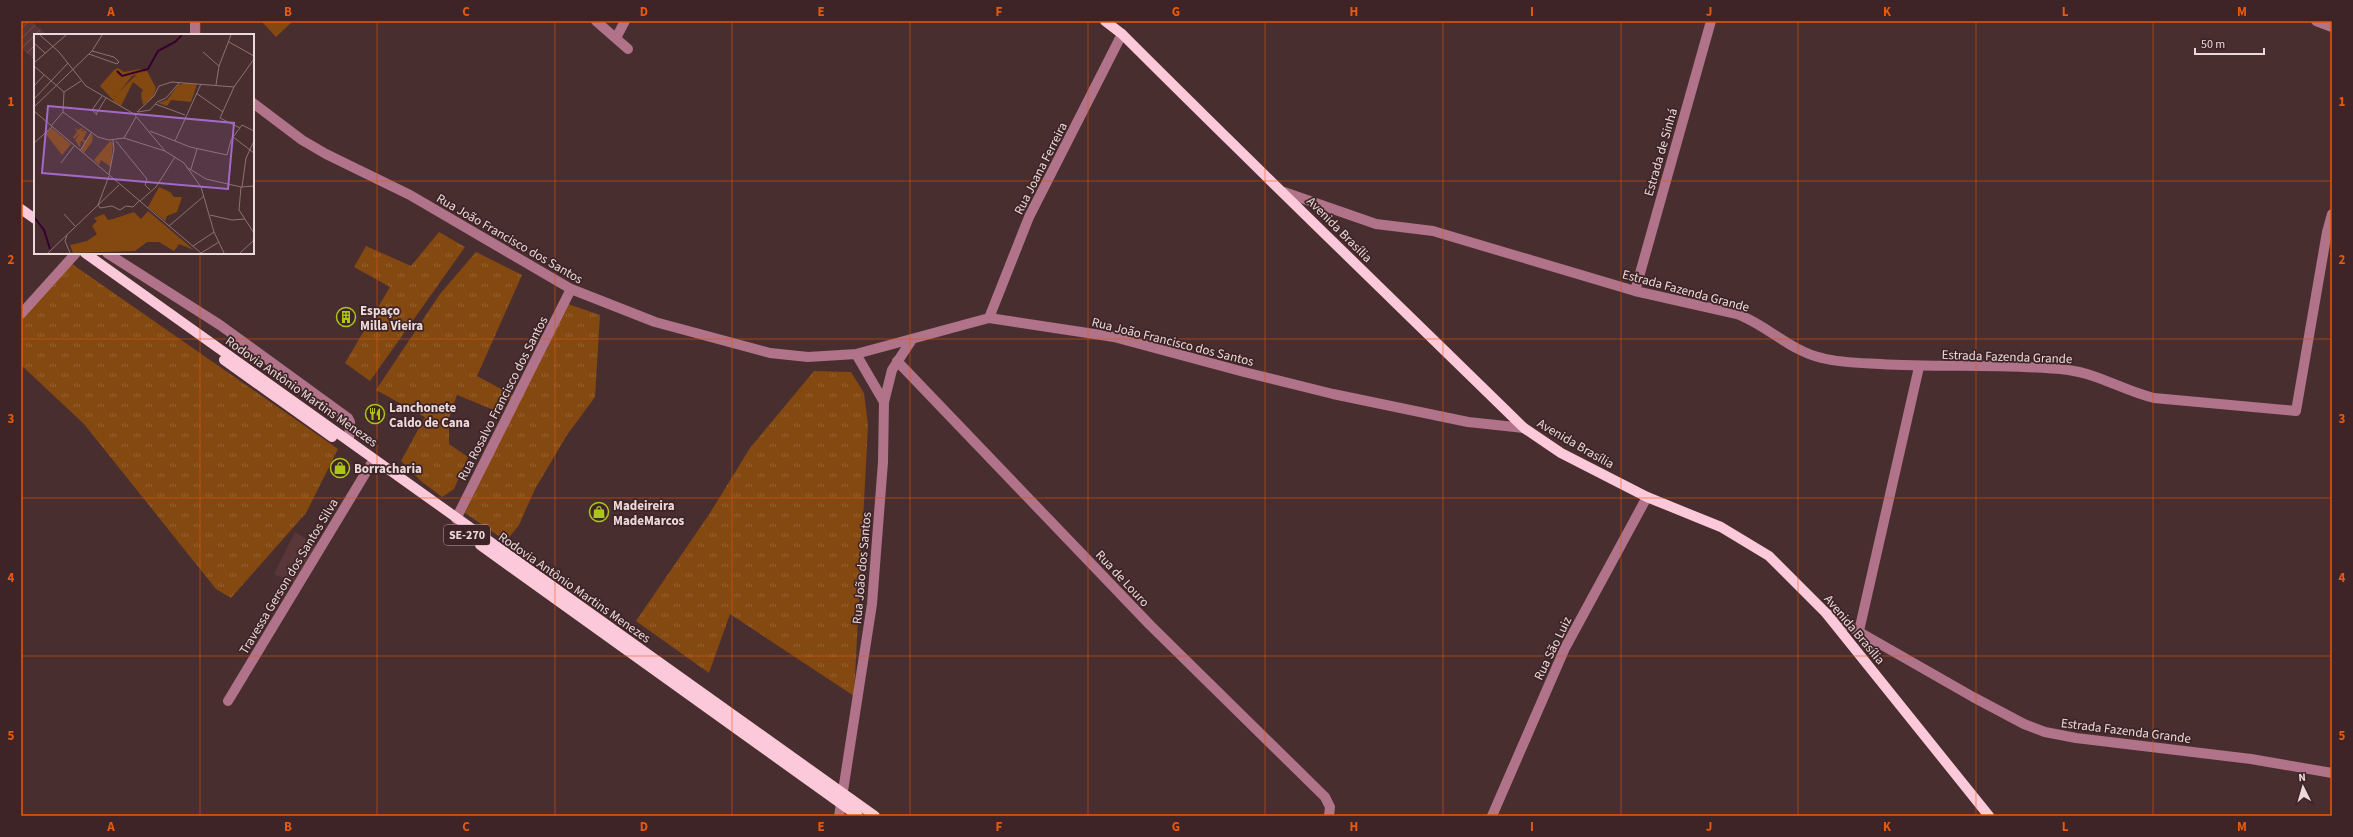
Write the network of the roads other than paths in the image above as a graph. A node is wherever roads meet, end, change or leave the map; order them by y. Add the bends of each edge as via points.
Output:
1 (195, 21) edge
2 (596, 21) edge
3 (625, 21) edge
4 (1105, 21) edge
5 (1711, 21) edge
6 (2316, 21) edge
7 (2332, 26) edge
8 (195, 34) edge
9 (1122, 34) junction
10 (616, 38) junction
11 (628, 49) dead end
12 (254, 104) edge
13 (1284, 192) junction
14 (21, 209) edge
15 (21, 214) edge
16 (2332, 214) edge
17 (34, 218) edge
18 (34, 223) edge
19 (75, 254) edge
20 (77, 254) edge
21 (86, 254) edge
22 (109, 254) edge
23 (571, 289) junction
24 (1635, 291) junction
25 (21, 314) edge
26 (989, 318) junction
27 (911, 341) junction
28 (856, 354) junction
29 (897, 362) junction
30 (1918, 367) junction
31 (884, 402) junction
32 (1524, 428) junction
33 (349, 440) junction
34 (371, 464) junction
35 (1647, 496) junction
36 (456, 519) junction
37 (1826, 613) junction
38 (1859, 631) junction
39 (228, 701) dead end
40 (2332, 773) edge
41 (843, 791) junction
42 (841, 804) junction
43 (1330, 813) edge
44 (839, 816) edge
45 (858, 816) edge
46 (875, 816) edge
47 (1492, 816) edge
48 (1989, 816) edge

1 - 8 street
2 - 10 street
3 - 10 street
4 - 9 main road, Avenida Brasília
5 - 24 street, Estrada de Sinhá
6 - 7 street
9 - 13 main road, Avenida Brasília via 1242,154
9 - 26 street, Rua Joana Ferreira via 1029,217
10 - 11 street
12 - 23 street, Rua João Francisco dos Santos via 302,140 410,195
13 - 24 street, Estrada Fazenda Grande via 1376,224 1433,231
13 - 32 main road, Avenida Brasília
14 - 17 main road
15 - 18 main road
16 - 30 street, Estrada Fazenda Grande via 2296,411 2154,398 2094,375 2066,370
19 - 25 street
20 - 34 main road, Rodovia Antônio Martins Menezes / SE-270
21 - 33 main road, Rodovia Antônio Martins Menezes / SE-270
22 - 33 street via 220,325 348,418
23 - 28 street, Rua João Francisco dos Santos via 655,322 770,353 808,357
23 - 36 street, Rua Rosalvo Francisco dos Santos
24 - 30 street, Estrada Fazenda Grande via 1691,302 1745,317 1797,348 1822,358
26 - 27 street, Rua João Francisco dos Santos via 946,328
26 - 32 street, Rua João Francisco dos Santos via 1114,337 1341,396 1468,422
27 - 28 street, Rua João Francisco dos Santos
27 - 29 street, Rua João dos Santos
28 - 31 street
29 - 31 street, Rua João dos Santos via 890,377
29 - 43 street, Rua de Louro via 1150,625 1325,797
30 - 38 street
31 - 41 street, Rua João dos Santos via 883,462 872,604
32 - 35 main road, Avenida Brasília via 1561,453
33 - 36 main road, Rodovia Antônio Martins Menezes / SE-270
34 - 39 street, Travessa Gerson dos Santos Silva
34 - 42 main road, Rodovia Antônio Martins Menezes / SE-270 via 569,610
35 - 37 main road, Avenida Brasília via 1721,527 1769,556
35 - 47 street, Rua São Luiz via 1565,648
36 - 41 main road, Rodovia Antônio Martins Menezes / SE-270
37 - 38 street, Estrada Fazenda Grande
37 - 48 main road, Avenida Brasília
38 - 40 street, Estrada Fazenda Grande via 1973,697 2024,724 2046,732 2076,738 2251,759
41 - 46 main road, Rodovia Antônio Martins Menezes / SE-270
42 - 44 street
42 - 45 main road, Rodovia Antônio Martins Menezes / SE-270

